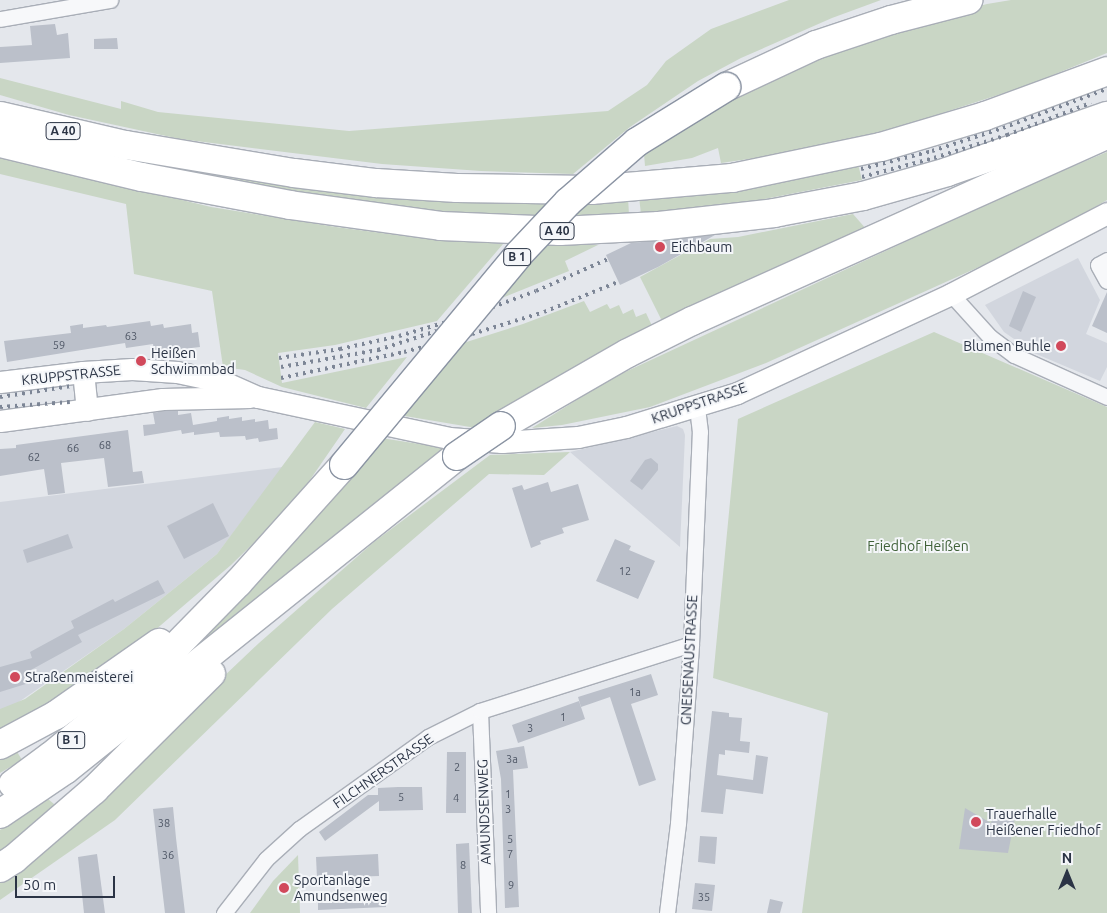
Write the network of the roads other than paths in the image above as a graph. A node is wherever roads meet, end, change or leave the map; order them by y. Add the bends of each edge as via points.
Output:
1 (110, 0) edge
2 (968, 0) edge
3 (0, 19) edge
4 (1107, 71) edge
5 (0, 116) edge
6 (1107, 116) edge
7 (1107, 134) edge
8 (0, 143) edge
9 (1107, 213) edge
10 (1107, 260) edge
11 (1107, 281) edge
12 (951, 294) junction
13 (83, 372) junction
14 (0, 382) edge
15 (258, 397) junction
16 (1107, 397) edge
17 (697, 407) junction
18 (88, 410) junction
19 (0, 421) edge
20 (324, 562) junction
21 (238, 583) junction
22 (691, 644) junction
23 (480, 711) junction
24 (0, 745) edge
25 (0, 793) edge
26 (0, 814) edge
27 (0, 868) edge
28 (224, 913) edge
29 (488, 913) edge
30 (667, 913) edge

1 - 3 street
2 - 21 highway, B 1, bridge via 891,20 816,45 726,87 637,142 568,202 519,254 344,465
4 - 5 highway, A 40 via 985,116 882,147 732,178 591,190 457,188 294,173 126,146
6 - 8 highway, A 40 via 947,172 863,196 774,213 659,226 560,231 441,226 290,205 142,177
7 - 20 highway, bridge via 628,353 501,426 457,456
9 - 12 street, KRUPPSTRASSE
10 - 11 street via 1098,265
12 - 16 street via 990,337 1014,355
12 - 17 street, KRUPPSTRASSE via 737,392
13 - 14 street, KRUPPSTRASSE
13 - 15 street, KRUPPSTRASSE via 132,369 177,372 224,382
13 - 18 street
15 - 17 street, KRUPPSTRASSE via 408,431 471,441 502,442 578,437
15 - 18 street, KRUPPSTRASSE via 163,399
17 - 22 street, GNEISENAUSTRASSE via 700,432
18 - 19 street, KRUPPSTRASSE
20 - 26 highway via 73,764
20 - 27 highway via 94,790
21 - 24 highway via 120,673 56,715
21 - 25 highway, B 1 via 140,684 52,756
22 - 23 street, FILCHNERSTRASSE
22 - 30 street, GNEISENAUSTRASSE via 678,823
23 - 28 street, FILCHNERSTRASSE via 428,737 299,829 266,859
23 - 29 street, AMUNDSENWEG

